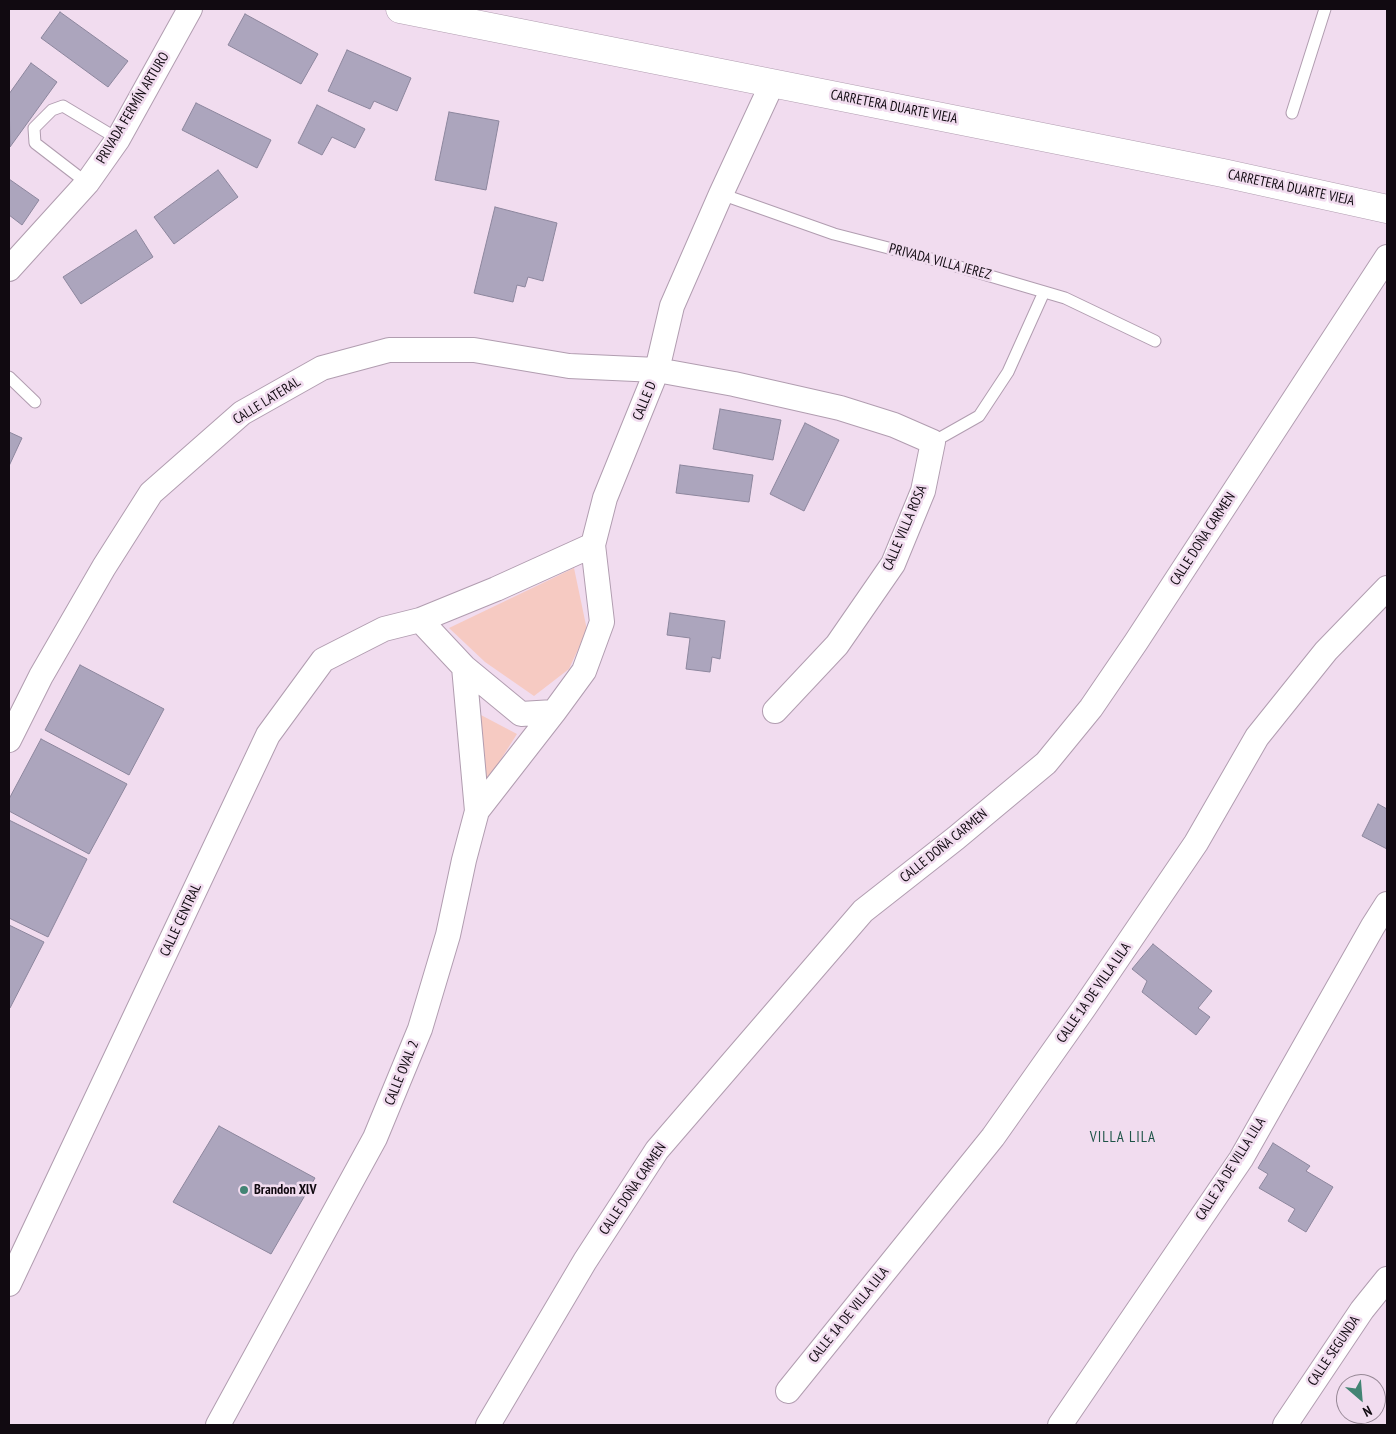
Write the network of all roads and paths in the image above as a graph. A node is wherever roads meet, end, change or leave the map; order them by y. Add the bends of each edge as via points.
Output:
1 (190, 9) edge
2 (400, 9) edge
3 (1324, 9) edge
4 (772, 84) junction
5 (1292, 113) dead end
6 (118, 139) junction
7 (87, 183) junction
8 (721, 194) junction
9 (1387, 209) edge
10 (1387, 257) edge
11 (9, 269) edge
12 (1044, 292) junction
13 (1155, 341) dead end
14 (657, 370) junction
15 (9, 377) edge
16 (35, 402) dead end
17 (933, 442) junction
18 (593, 546) junction
19 (1387, 588) edge
20 (420, 620) junction
21 (464, 667) junction
22 (775, 711) dead end
23 (554, 712) junction
24 (9, 740) edge
25 (477, 811) junction
26 (1387, 904) edge
27 (1387, 1279) edge
28 (9, 1284) edge
29 (788, 1390) dead end
30 (218, 1425) edge
31 (488, 1425) edge
32 (1060, 1425) edge
33 (1284, 1425) edge

1 - 6 street, PRIVADA FERMÍN ARTURO
2 - 4 main road, CARRETERA DUARTE VIEJA
3 - 5 lane
4 - 8 street, CALLE D
4 - 9 main road, CARRETERA DUARTE VIEJA via 1223,173
6 - 7 street, PRIVADA FERMÍN ARTURO
6 - 7 lane via 63,106 52,110 34,128 35,143
7 - 11 street, PRIVADA FERMÍN ARTURO
8 - 12 lane, PRIVADA VILLA JEREZ via 834,234
8 - 14 street, CALLE D via 672,306
10 - 31 street, CALLE DOÑA CARMEN via 1091,708 1046,763 863,911 658,1150 585,1261
12 - 13 lane, PRIVADA VILLA JEREZ via 1064,298
12 - 17 lane via 1008,372 979,416
14 - 17 street via 840,408 894,425
14 - 18 street, CALLE D via 605,498
14 - 24 street, CALLE LATERAL via 569,366 474,350 389,350 322,368 250,408 151,493 41,676
15 - 16 lane
17 - 22 street, CALLE VILLA ROSA via 923,491 893,564 837,645
18 - 20 street
18 - 23 street, CALLE OVAL 2 via 602,622 584,671
19 - 29 street, CALLE 1A DE VILLA LILA via 1326,651 1257,737 1196,842 993,1137
20 - 21 street
20 - 28 street, CALLE CENTRAL via 384,629 324,660 268,735
21 - 23 street via 521,714
21 - 25 street
23 - 25 street, CALLE OVAL 2
25 - 30 street, CALLE OVAL 2 via 448,935 420,1029 375,1138
26 - 32 street, CALLE 2A DE VILLA LILA via 1241,1159
27 - 33 street, CALLE SEGUNDA via 1362,1310

